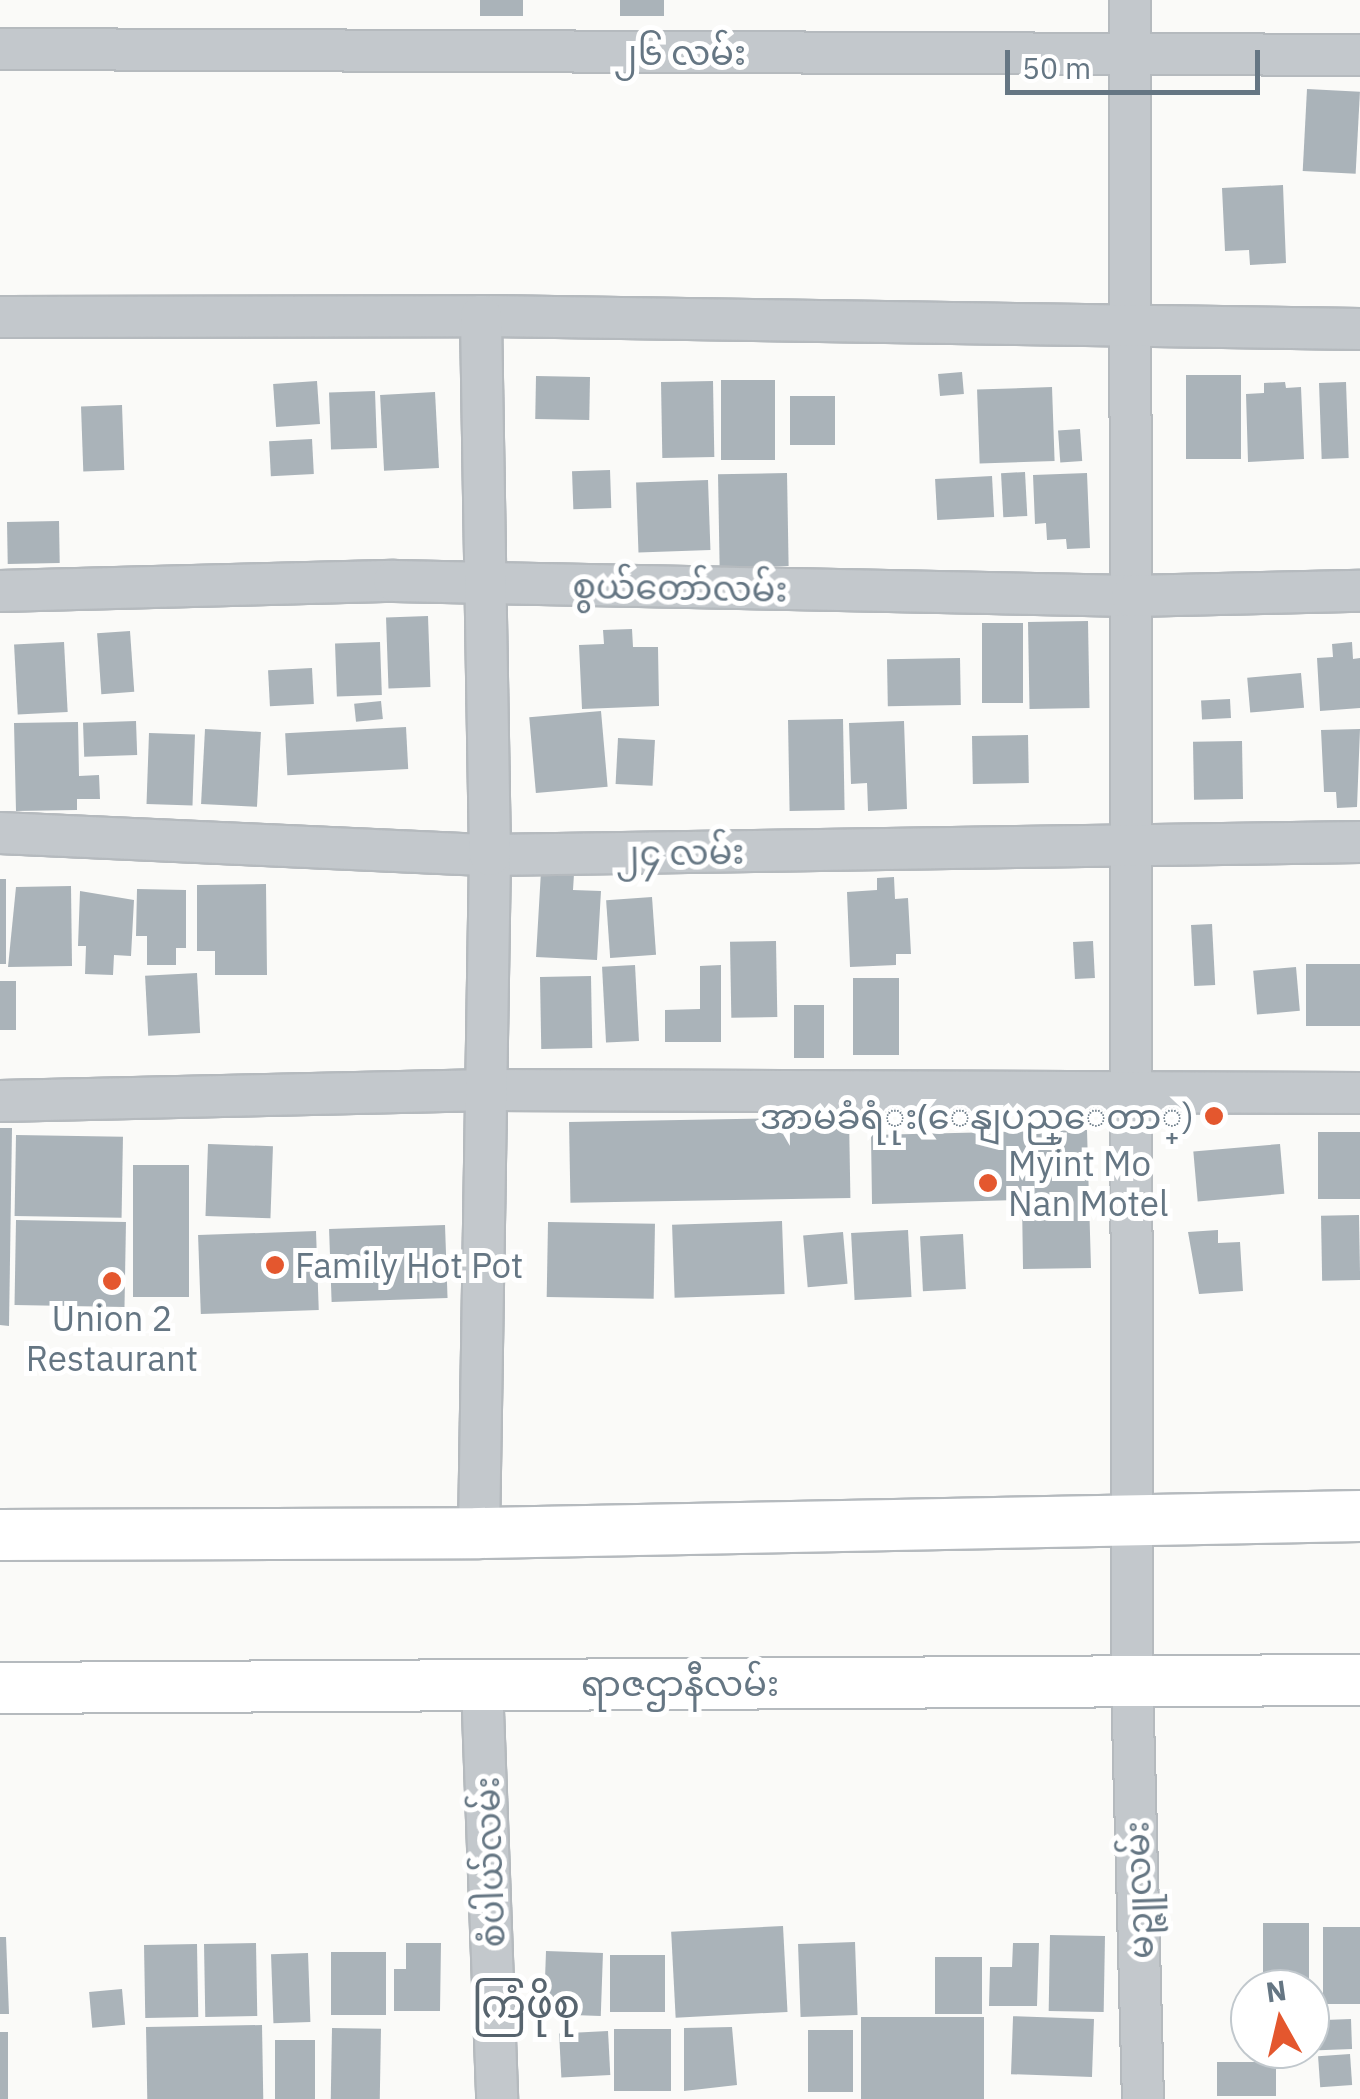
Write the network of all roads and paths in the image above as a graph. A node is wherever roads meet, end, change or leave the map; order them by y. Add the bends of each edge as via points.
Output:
1 (1130, 0) edge
2 (0, 49) edge
3 (1131, 55) junction
4 (1360, 55) edge
5 (481, 316) junction
6 (0, 317) edge
7 (1360, 329) edge
8 (1132, 330) junction
9 (486, 583) junction
10 (0, 591) edge
11 (1360, 592) edge
12 (1132, 596) junction
13 (0, 833) edge
14 (1360, 842) edge
15 (1132, 846) junction
16 (490, 854) junction
17 (489, 1090) junction
18 (1360, 1093) edge
19 (1131, 1096) junction
20 (0, 1101) edge
21 (1360, 1516) edge
22 (1132, 1518) junction
23 (0, 1534) edge
24 (479, 1534) junction
25 (1360, 1680) edge
26 (1132, 1681) junction
27 (482, 1684) junction
28 (0, 1688) edge
29 (497, 2099) edge
30 (1143, 2099) edge

1 - 3 street, မဉ္ဇူလမ်း
2 - 3 street, ၂၆ လမ်း
3 - 4 street, ၂၆ လမ်း
3 - 8 street, မဉ္ဇူလမ်း
5 - 6 street
5 - 8 street
5 - 9 street
7 - 8 street
8 - 12 street, မဉ္ဇူလမ်း
9 - 10 street, စွယ်တော်လမ်း
9 - 12 street, စွယ်တော်လမ်း
9 - 16 street
11 - 12 street, စွယ်တော်လမ်း
12 - 15 street, မဉ္ဇူလမ်း
13 - 16 street, ၂၄ လမ်း
14 - 15 street, ၂၄ လမ်း
15 - 16 street, ၂၄ လမ်း
15 - 19 street, မဉ္ဇူလမ်း
16 - 17 street
17 - 19 street
17 - 20 street
17 - 24 street
18 - 19 street
19 - 22 street, မဉ္ဇူလမ်း
21 - 22 main road
22 - 24 main road
22 - 26 street, မဉ္ဇူလမ်း
23 - 24 main road
25 - 26 main road, ရာဇဌာနီလမ်း
26 - 27 main road, ရာဇဌာနီလမ်း
26 - 30 street, မဉ္ဇူလမ်း
27 - 28 main road, ရာဇဌာနီလမ်း
27 - 29 street, စံပါယ်လမ်း

